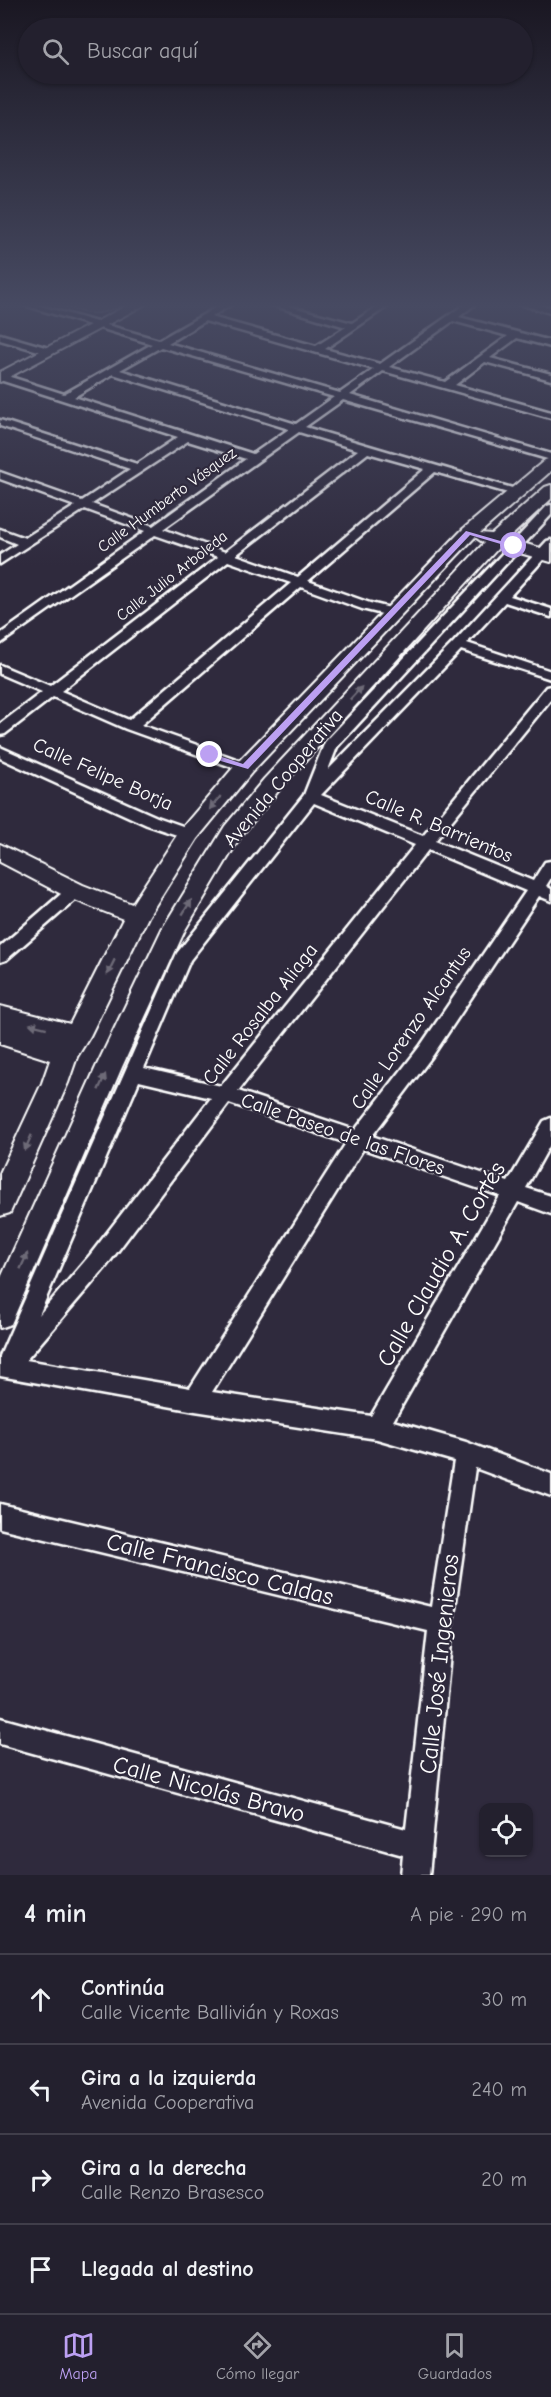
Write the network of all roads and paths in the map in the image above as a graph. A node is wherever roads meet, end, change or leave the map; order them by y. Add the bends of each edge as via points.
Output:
1 (44, 392) edge
2 (76, 392) edge
3 (180, 392) edge
4 (323, 392) edge
5 (349, 392) edge
6 (467, 392) edge
7 (341, 397) junction
8 (65, 398) junction
9 (551, 415) edge
10 (0, 423) edge
11 (296, 428) junction
12 (186, 436) junction
13 (366, 449) junction
14 (551, 457) edge
15 (253, 458) junction
16 (551, 463) edge
17 (138, 468) junction
18 (432, 469) junction
19 (0, 475) edge
20 (551, 490) edge
21 (515, 492) junction
22 (83, 505) junction
23 (551, 508) edge
24 (153, 530) junction
25 (0, 533) edge
26 (469, 533) junction
27 (495, 541) junction
28 (26, 543) junction
29 (514, 546) junction
30 (548, 552) edge
31 (227, 556) junction
32 (0, 560) edge
33 (299, 582) junction
34 (504, 598) junction
35 (551, 613) edge
36 (393, 614) junction
37 (0, 640) edge
38 (459, 645) junction
39 (0, 669) edge
40 (551, 675) edge
41 (551, 690) edge
42 (52, 692) junction
43 (130, 726) junction
44 (0, 731) edge
45 (0, 752) edge
46 (245, 767) junction
47 (311, 796) junction
48 (189, 834) junction
49 (425, 843) junction
50 (0, 852) edge
51 (551, 866) edge
52 (75, 891) junction
53 (543, 892) edge
54 (137, 915) junction
55 (0, 956) edge
56 (0, 1016) edge
57 (0, 1034) edge
58 (71, 1045) junction
59 (132, 1072) junction
60 (225, 1094) junction
61 (551, 1126) edge
62 (360, 1138) junction
63 (513, 1191) junction
64 (0, 1204) edge
65 (551, 1205) edge
66 (0, 1314) edge
67 (3, 1366) edge
68 (195, 1400) junction
69 (376, 1428) junction
70 (466, 1453) junction
71 (550, 1483) edge
72 (0, 1516) edge
73 (441, 1622) junction
74 (0, 1731) edge
75 (419, 1846) junction
76 (416, 1875) edge

1 - 8 street
2 - 8 street
3 - 11 street
4 - 7 street
5 - 7 street, Calle Humberto Vásquez
6 - 9 street
7 - 11 street, Calle Humberto Vásquez
7 - 14 street
8 - 12 street
10 - 17 street
11 - 13 street
11 - 15 street, Calle Humberto Vásquez
12 - 15 street
12 - 17 street
13 - 18 street
13 - 31 street, Calle Julio Arboleda
15 - 24 street, Calle Humberto Vásquez
16 - 21 street, Avenida Cooperativa
17 - 22 street
18 - 21 street
18 - 33 street
19 - 22 street
20 - 27 street, Avenida Cooperativa
21 - 26 street, Avenida Cooperativa
22 - 24 street
22 - 28 street
23 - 29 street
24 - 31 street
24 - 37 street, Calle Humberto Vásquez
25 - 28 street
26 - 27 street
26 - 36 street, Avenida Cooperativa
27 - 29 street
66 -> 27 street, Avenida Cooperativa via 174,929 233,831
28 - 32 street
29 - 30 street
29 - 47 street via 330,745
30 - 34 street
31 - 33 street
31 - 42 street, Calle Julio Arboleda
33 - 36 street
33 - 43 street
34 - 35 street
34 - 38 street
36 - 46 street, Avenida Cooperativa
38 - 40 street
38 - 47 street
39 - 42 street
41 - 49 street, Calle Rosalba Aliaga
42 - 43 street
42 - 44 street, Calle Julio Arboleda
43 - 46 street
45 - 48 street, Calle Felipe Borja
46 -> 48 street, Avenida Cooperativa
47 - 49 street, Calle R. Barrientos
47 - 59 street via 183,957
48 - 54 street, Avenida Cooperativa
49 - 53 street, Calle R. Barrientos
49 - 60 street, Calle Rosalba Aliaga
50 - 52 street
51 - 53 street, Calle Lorenzo Alcantus
52 - 54 street
52 - 55 street
53 - 62 street, Calle Lorenzo Alcantus
54 -> 58 street, Avenida Cooperativa
58 -> 56 street
57 - 58 street
58 -> 64 street, Avenida Cooperativa
59 - 60 street, Calle Paseo de las Flores
59 - 67 street
60 - 62 street, Calle Paseo de las Flores
60 - 67 street, Calle Rosalba Aliaga via 96,1266 56,1314
61 - 63 street, Calle Claudio A. Cortés
62 - 63 street, Calle Paseo de las Flores
62 - 68 street, Calle Lorenzo Alcantus
63 - 65 street, Calle Paseo de las Flores
63 - 69 street, Calle Claudio A. Cortés
67 - 68 street
68 - 69 street
69 - 70 street
70 - 71 street
70 - 73 street, Calle José Ingenieros
72 - 73 street, Calle Francisco Caldas
73 - 75 street, Calle José Ingenieros
74 - 75 street, Calle Nicolás Bravo
75 - 76 street, Calle José Ingenieros

